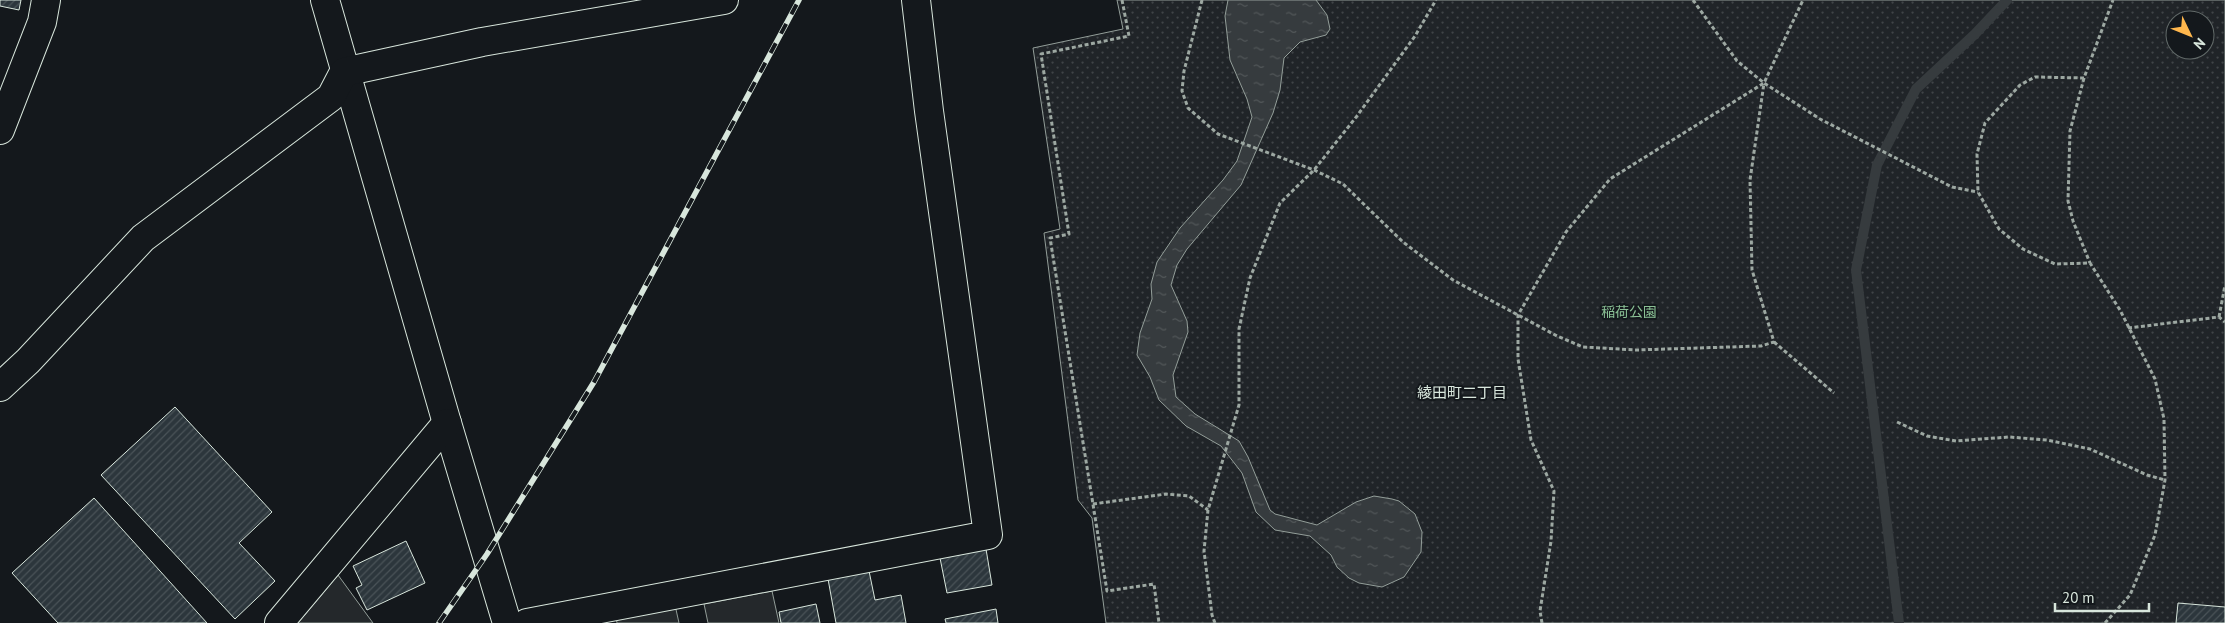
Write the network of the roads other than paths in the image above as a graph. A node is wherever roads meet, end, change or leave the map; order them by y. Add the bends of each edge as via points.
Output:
1 (46, 0) edge
2 (325, 0) edge
3 (724, 0) edge
4 (916, 0) edge
5 (344, 72) junction
6 (0, 130) edge
7 (0, 388) edge
8 (446, 423) junction
9 (279, 623) edge
10 (507, 623) edge
11 (527, 623) edge

1 - 6 street via 42,22
2 - 5 street
3 - 5 street via 482,42
4 - 11 street via 988,535
5 - 7 street via 331,97 144,238
5 - 8 street
8 - 9 street
8 - 10 street

